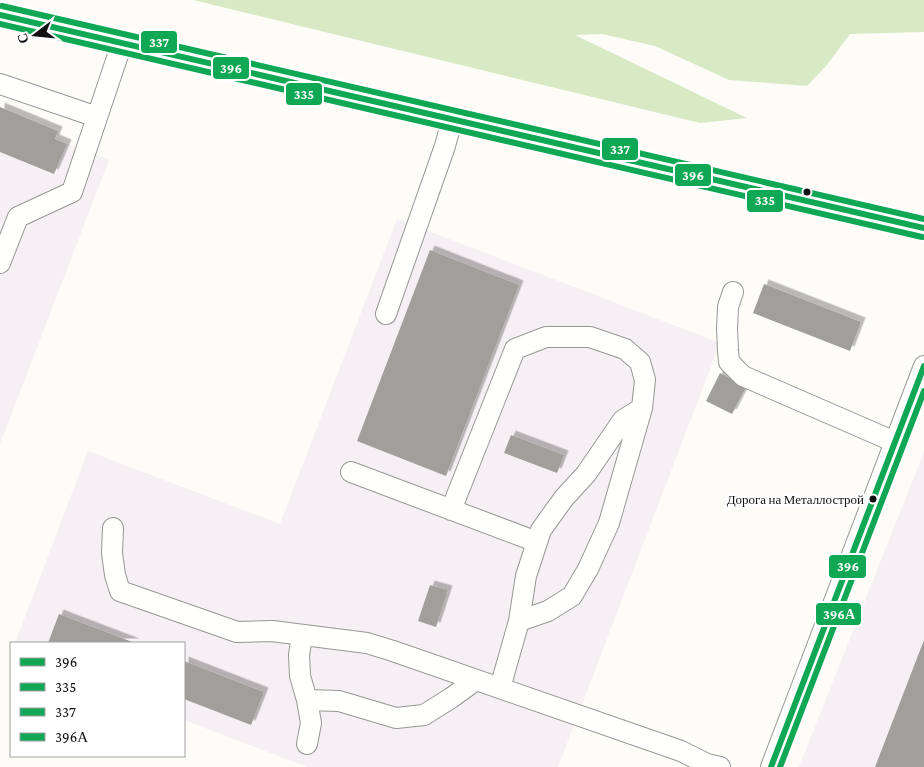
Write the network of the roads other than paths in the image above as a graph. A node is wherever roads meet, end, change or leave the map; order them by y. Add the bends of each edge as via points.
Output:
1 (0, 15) edge
2 (122, 43) junction
3 (0, 84) edge
4 (97, 116) junction
5 (452, 120) junction
6 (924, 228) edge
7 (0, 263) edge
8 (733, 292) dead end
9 (386, 314) dead end
10 (924, 366) edge
11 (642, 408) junction
12 (895, 442) junction
13 (351, 472) dead end
14 (451, 510) junction
15 (113, 528) dead end
16 (537, 542) junction
17 (518, 621) junction
18 (302, 635) junction
19 (476, 680) junction
20 (500, 688) junction
21 (307, 700) junction
22 (307, 744) dead end
23 (720, 767) edge
24 (771, 767) edge

1 - 2 street
2 - 4 street
2 - 5 street
3 - 4 street
4 - 7 street via 72,192 18,217
5 - 6 street
5 - 9 street
8 - 12 street via 728,307 728,356 729,362 743,376
10 - 12 street
11 - 14 street via 646,380 640,362 625,349 590,337 546,337 515,349
11 - 16 street via 623,420 586,474 541,530
11 - 17 street via 609,523 588,569 572,596 548,611
12 - 24 street
13 - 14 street
14 - 16 street
15 - 18 street via 112,552 120,591 237,632 272,631
16 - 17 street via 526,576
17 - 20 street
18 - 19 street via 367,643
18 - 21 street via 300,676
19 - 20 street
19 - 21 street via 424,715 396,718 339,701
20 - 23 street
21 - 22 street via 311,722

